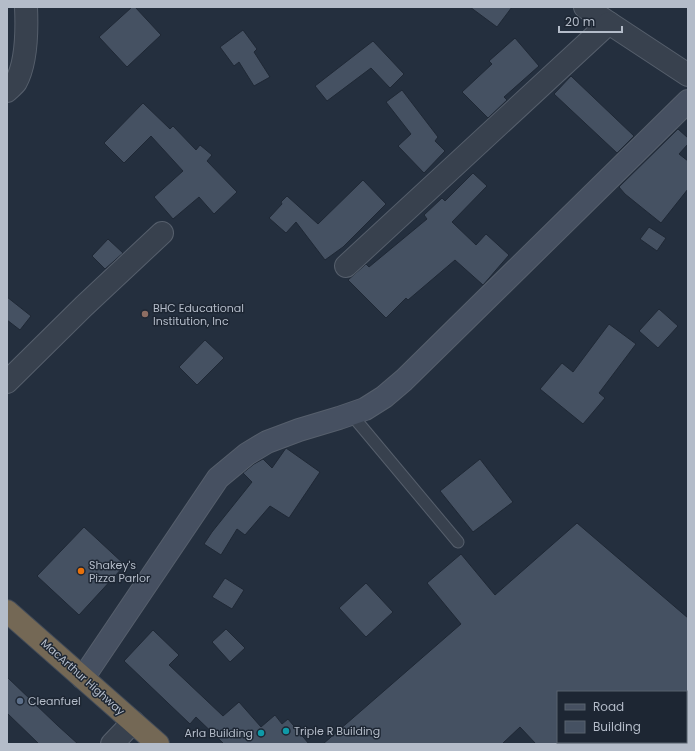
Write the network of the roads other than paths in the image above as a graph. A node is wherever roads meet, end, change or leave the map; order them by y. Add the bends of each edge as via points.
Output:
1 (26, 7) edge
2 (585, 7) edge
3 (609, 23) junction
4 (688, 75) edge
5 (7, 91) edge
6 (688, 101) edge
7 (162, 233) dead end
8 (346, 266) dead end
9 (7, 382) edge
10 (351, 414) junction
11 (458, 542) dead end
12 (7, 610) edge
13 (83, 678) junction
14 (133, 722) junction
15 (112, 744) edge
16 (158, 744) edge

1 - 5 street via 23,63 15,83
2 - 3 street
3 - 4 street
3 - 8 street
6 - 10 street via 404,380 384,397
7 - 9 street
10 - 11 lane
10 - 13 street via 267,442 247,454 218,478
12 - 13 highway, MacArthur Highway
13 - 14 highway, MacArthur Highway
14 - 15 street
14 - 16 highway, MacArthur Highway

